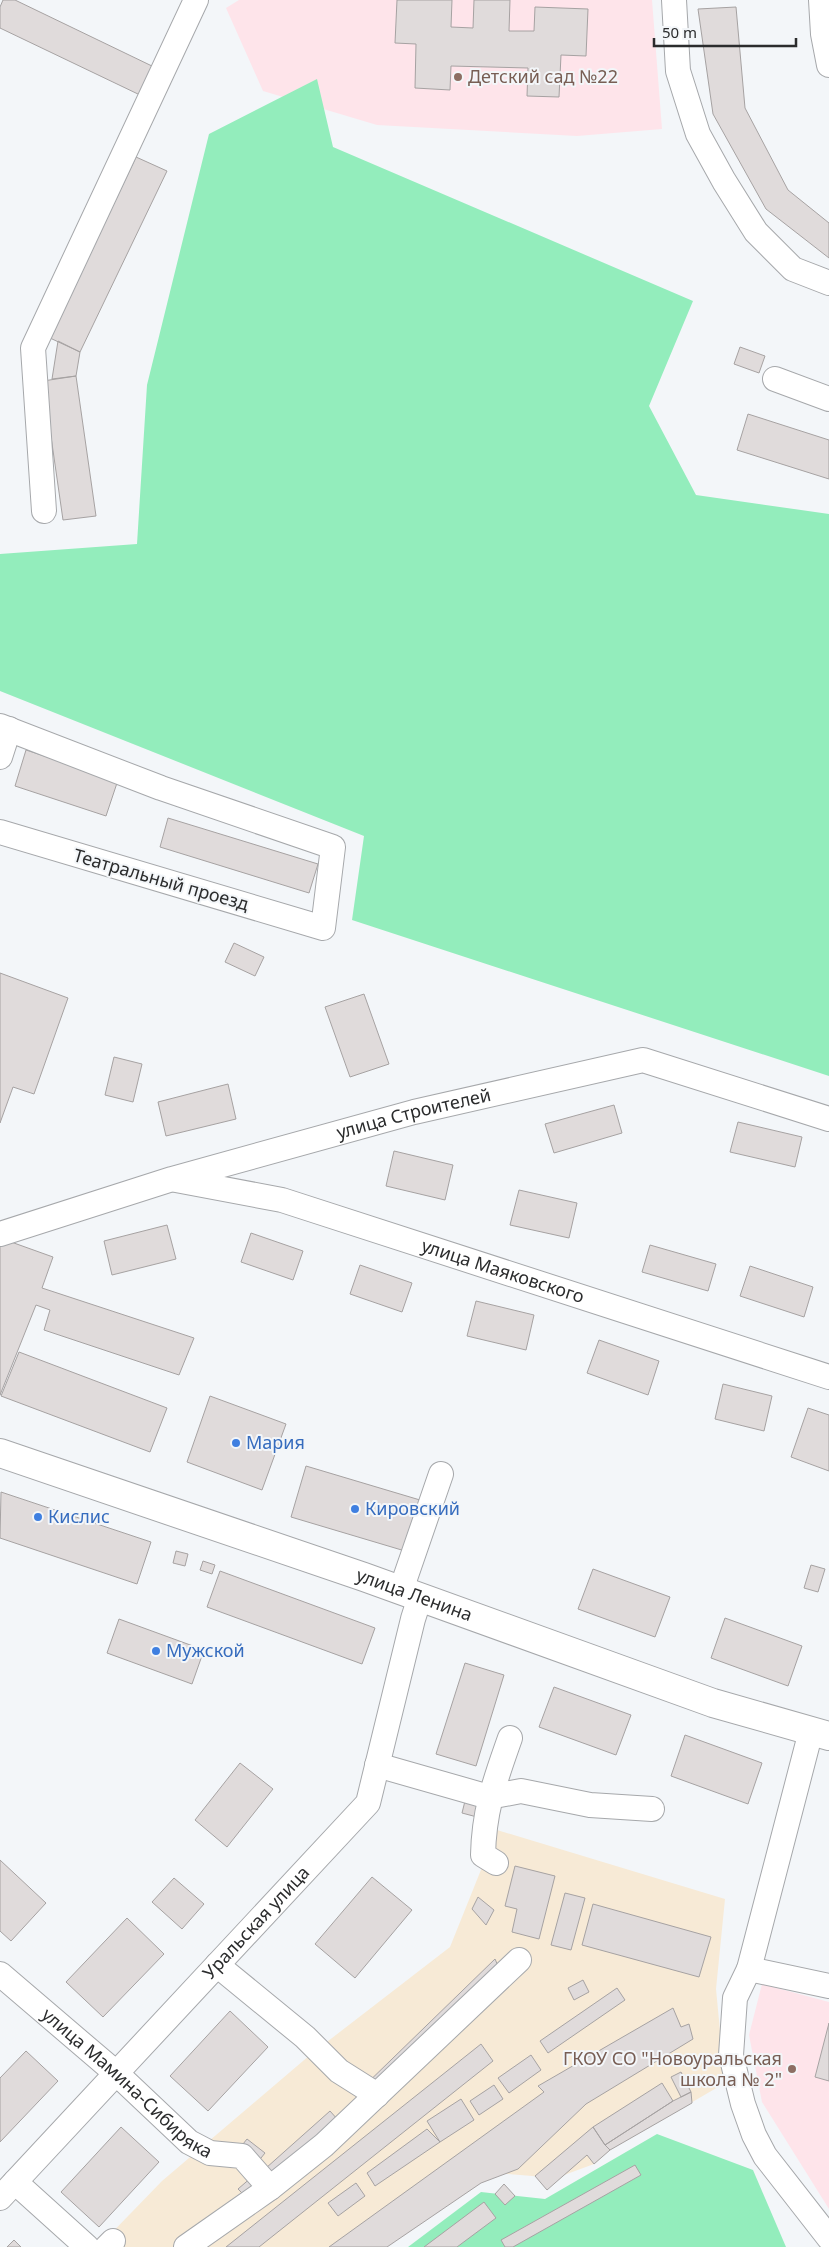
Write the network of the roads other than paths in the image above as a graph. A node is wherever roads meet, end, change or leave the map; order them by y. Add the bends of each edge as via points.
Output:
1 (196, 0) edge
2 (674, 0) edge
3 (821, 0) edge
4 (829, 66) edge
5 (829, 283) edge
6 (775, 379) dead end
7 (829, 399) edge
8 (44, 511) dead end
9 (5, 727) edge
10 (0, 757) edge
11 (0, 832) edge
12 (829, 1120) edge
13 (172, 1179) junction
14 (0, 1234) edge
15 (829, 1377) edge
16 (0, 1453) edge
17 (441, 1474) dead end
18 (411, 1594) junction
19 (820, 1734) edge
20 (510, 1738) dead end
21 (377, 1765) junction
22 (489, 1797) junction
23 (652, 1809) dead end
24 (496, 1863) dead end
25 (519, 1960) dead end
26 (217, 1965) junction
27 (749, 1969) junction
28 (0, 1974) edge
29 (829, 1986) edge
30 (116, 2073) junction
31 (377, 2095) junction
32 (270, 2188) junction
33 (8, 2190) edge
34 (829, 2238) edge
35 (86, 2247) edge
36 (186, 2247) edge

1 - 8 street via 33,348
2 - 5 street via 678,72 698,134 724,182 756,232 793,269
3 - 4 street
6 - 7 street
9 - 10 street
9 - 11 street, Театральный проезд via 161,788 333,847 323,928
12 - 13 street, улица Строителей via 643,1060 414,1112
13 - 14 street, улица Строителей
13 - 15 street, улица Маяковского via 282,1200
16 - 18 main road, улица Ленина
17 - 18 street, Уральская улица
18 - 19 main road, улица Ленина via 713,1703
18 - 21 street, Уральская улица
19 - 27 street
20 - 22 street
21 - 22 street
21 - 26 street, Уральская улица via 368,1803
22 - 23 street via 521,1791 590,1805
22 - 24 street via 483,1855
25 - 31 street
26 - 30 street, Уральская улица
26 - 31 street via 304,2036 339,2071
27 - 29 street
27 - 34 street via 735,1998 731,2055 743,2104 765,2156
28 - 30 street, улица Мамина-Сибиряка
30 - 32 street, улица Мамина-Сибиряка via 189,2142 210,2153 242,2156
30 - 33 street, Уральская улица
31 - 32 street via 324,2145
32 - 36 street
33 - 35 street

